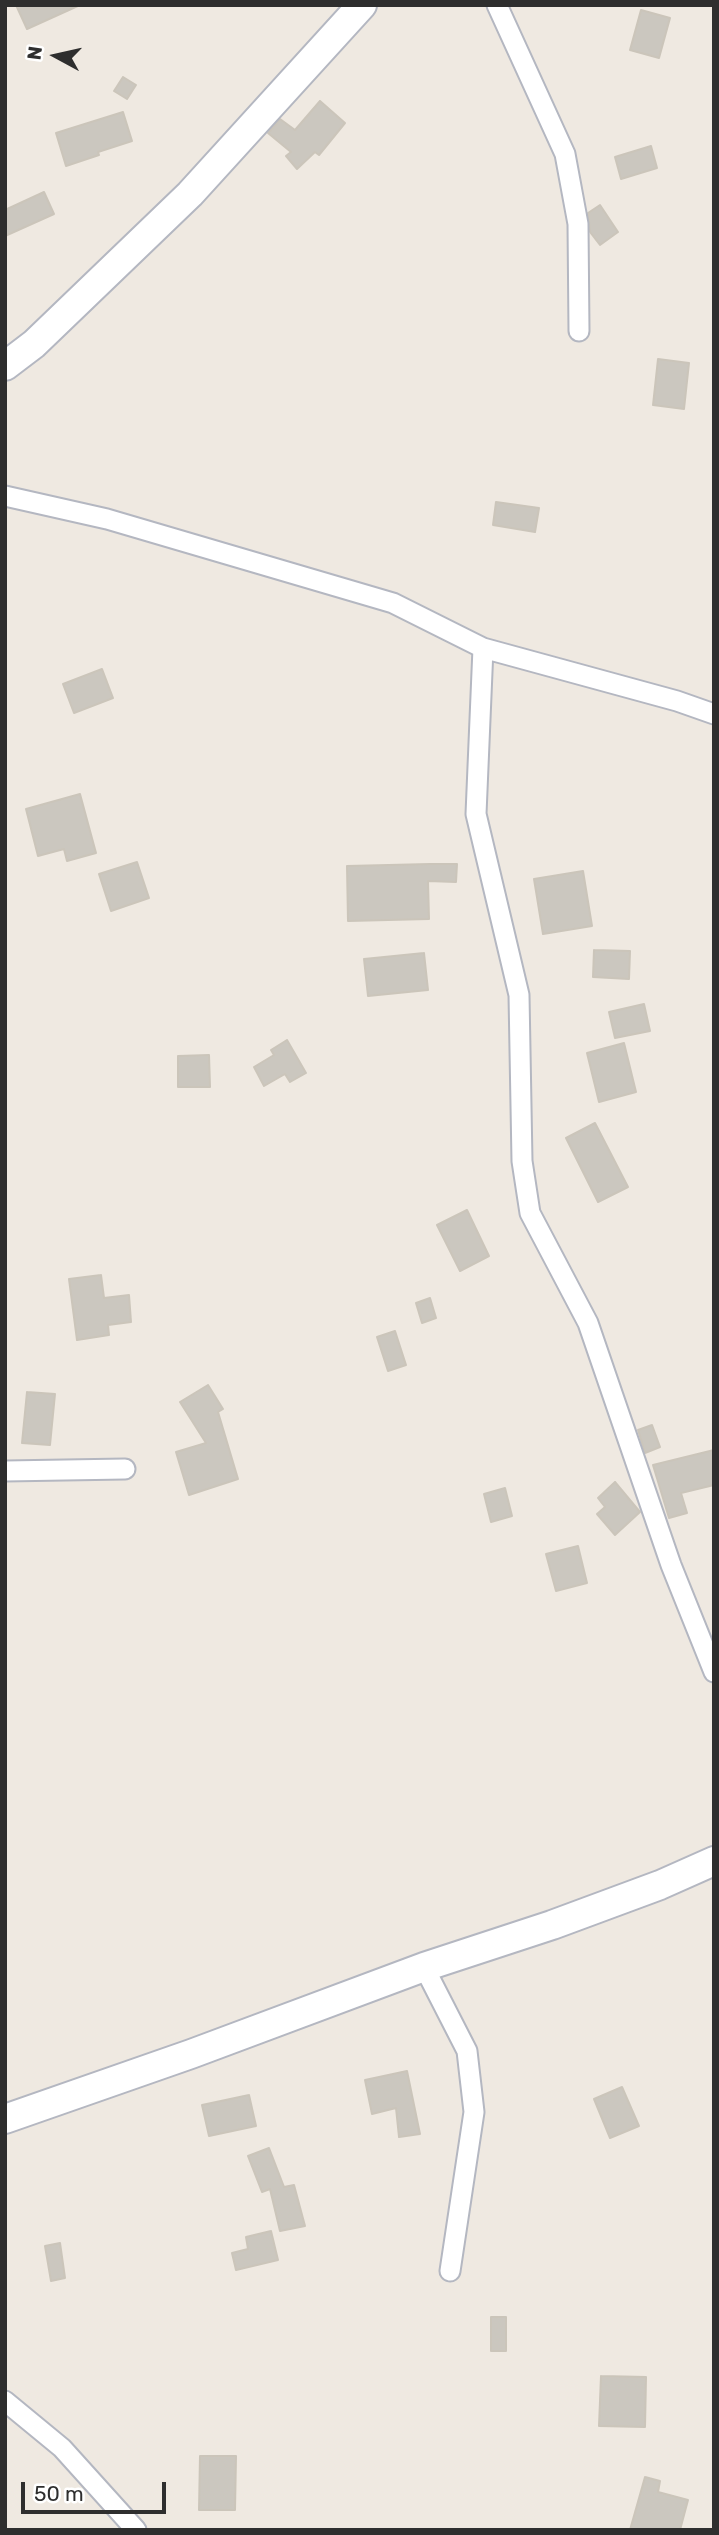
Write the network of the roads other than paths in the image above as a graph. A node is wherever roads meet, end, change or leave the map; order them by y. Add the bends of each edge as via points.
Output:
1 (362, 5) edge
2 (497, 5) edge
3 (579, 331) dead end
4 (5, 366) edge
5 (5, 496) edge
6 (483, 648) junction
7 (714, 714) edge
8 (125, 1469) dead end
9 (5, 1471) edge
10 (714, 1672) edge
11 (714, 1861) edge
12 (424, 1967) junction
13 (5, 2119) edge
14 (450, 2271) dead end
15 (5, 2401) edge
16 (136, 2530) edge

1 - 4 street via 190,194 34,344
2 - 3 street via 565,155 578,224
5 - 6 street via 107,519 393,603
6 - 7 street
6 - 10 street via 476,814 520,995 522,1161 530,1213 588,1323 671,1565
8 - 9 street
11 - 12 street via 552,1925
12 - 13 street
12 - 14 street via 467,2051 474,2112
15 - 16 street via 62,2448

